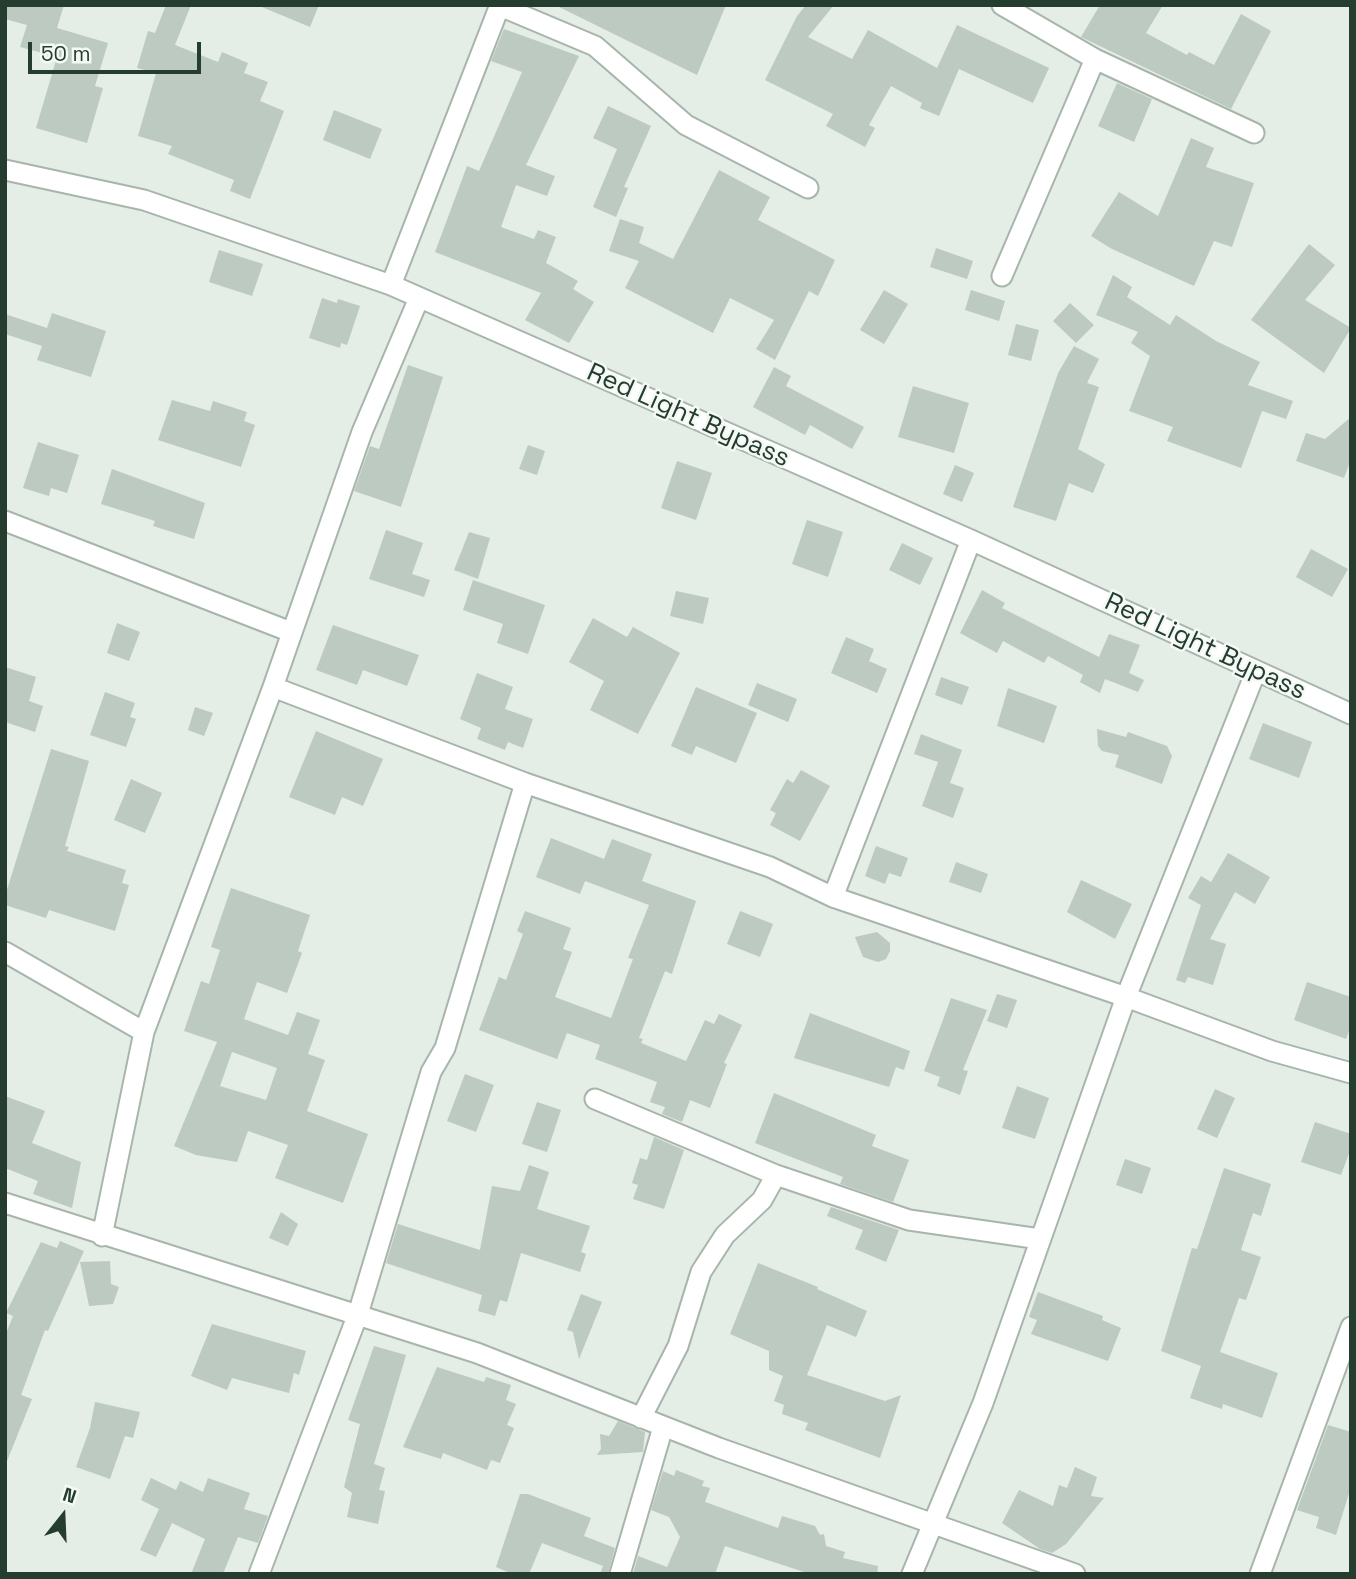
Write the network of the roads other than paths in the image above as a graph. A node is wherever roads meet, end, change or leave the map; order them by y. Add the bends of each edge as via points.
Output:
1 (1002, 5) edge
2 (500, 6) edge
3 (1094, 59) junction
4 (1254, 133) dead end
5 (5, 170) edge
6 (808, 188) dead end
7 (1002, 276) dead end
8 (391, 285) junction
9 (419, 298) junction
10 (5, 522) edge
11 (971, 540) junction
12 (291, 632) junction
13 (1256, 671) junction
14 (273, 687) junction
15 (1349, 711) edge
16 (525, 783) junction
17 (834, 897) junction
18 (5, 951) edge
19 (1126, 997) junction
20 (144, 1032) junction
21 (1351, 1073) edge
22 (595, 1099) dead end
23 (776, 1175) junction
24 (5, 1203) edge
25 (102, 1236) junction
26 (1040, 1239) junction
27 (358, 1314) junction
28 (1351, 1327) edge
29 (642, 1418) junction
30 (663, 1427) junction
31 (933, 1524) junction
32 (259, 1574) edge
33 (620, 1574) edge
34 (912, 1574) edge
35 (1075, 1574) edge
36 (1260, 1574) edge

1 - 3 street
2 - 6 street via 595,46 686,125
2 - 8 street
3 - 4 street
3 - 7 street
5 - 8 street, Red Light Bypass via 144,200
8 - 9 street, Red Light Bypass
9 - 11 street, Red Light Bypass
9 - 12 street via 362,432
10 - 12 street
11 - 13 street, Red Light Bypass
11 - 17 street
12 - 14 street
13 - 15 street, Red Light Bypass
13 - 19 street
14 - 16 street
14 - 20 street
16 - 17 street via 770,867
16 - 27 street
17 - 19 street
18 - 20 street
19 - 21 street via 1272,1051
19 - 26 street
20 - 25 street
22 - 23 street
23 - 26 street via 909,1220
23 - 29 street via 762,1200 725,1235 701,1272 678,1346
24 - 25 street
25 - 27 street
26 - 31 street via 983,1403
27 - 29 street via 477,1353
27 - 32 street
28 - 36 street
29 - 30 street
30 - 31 street
30 - 33 street
31 - 34 street
31 - 35 street

